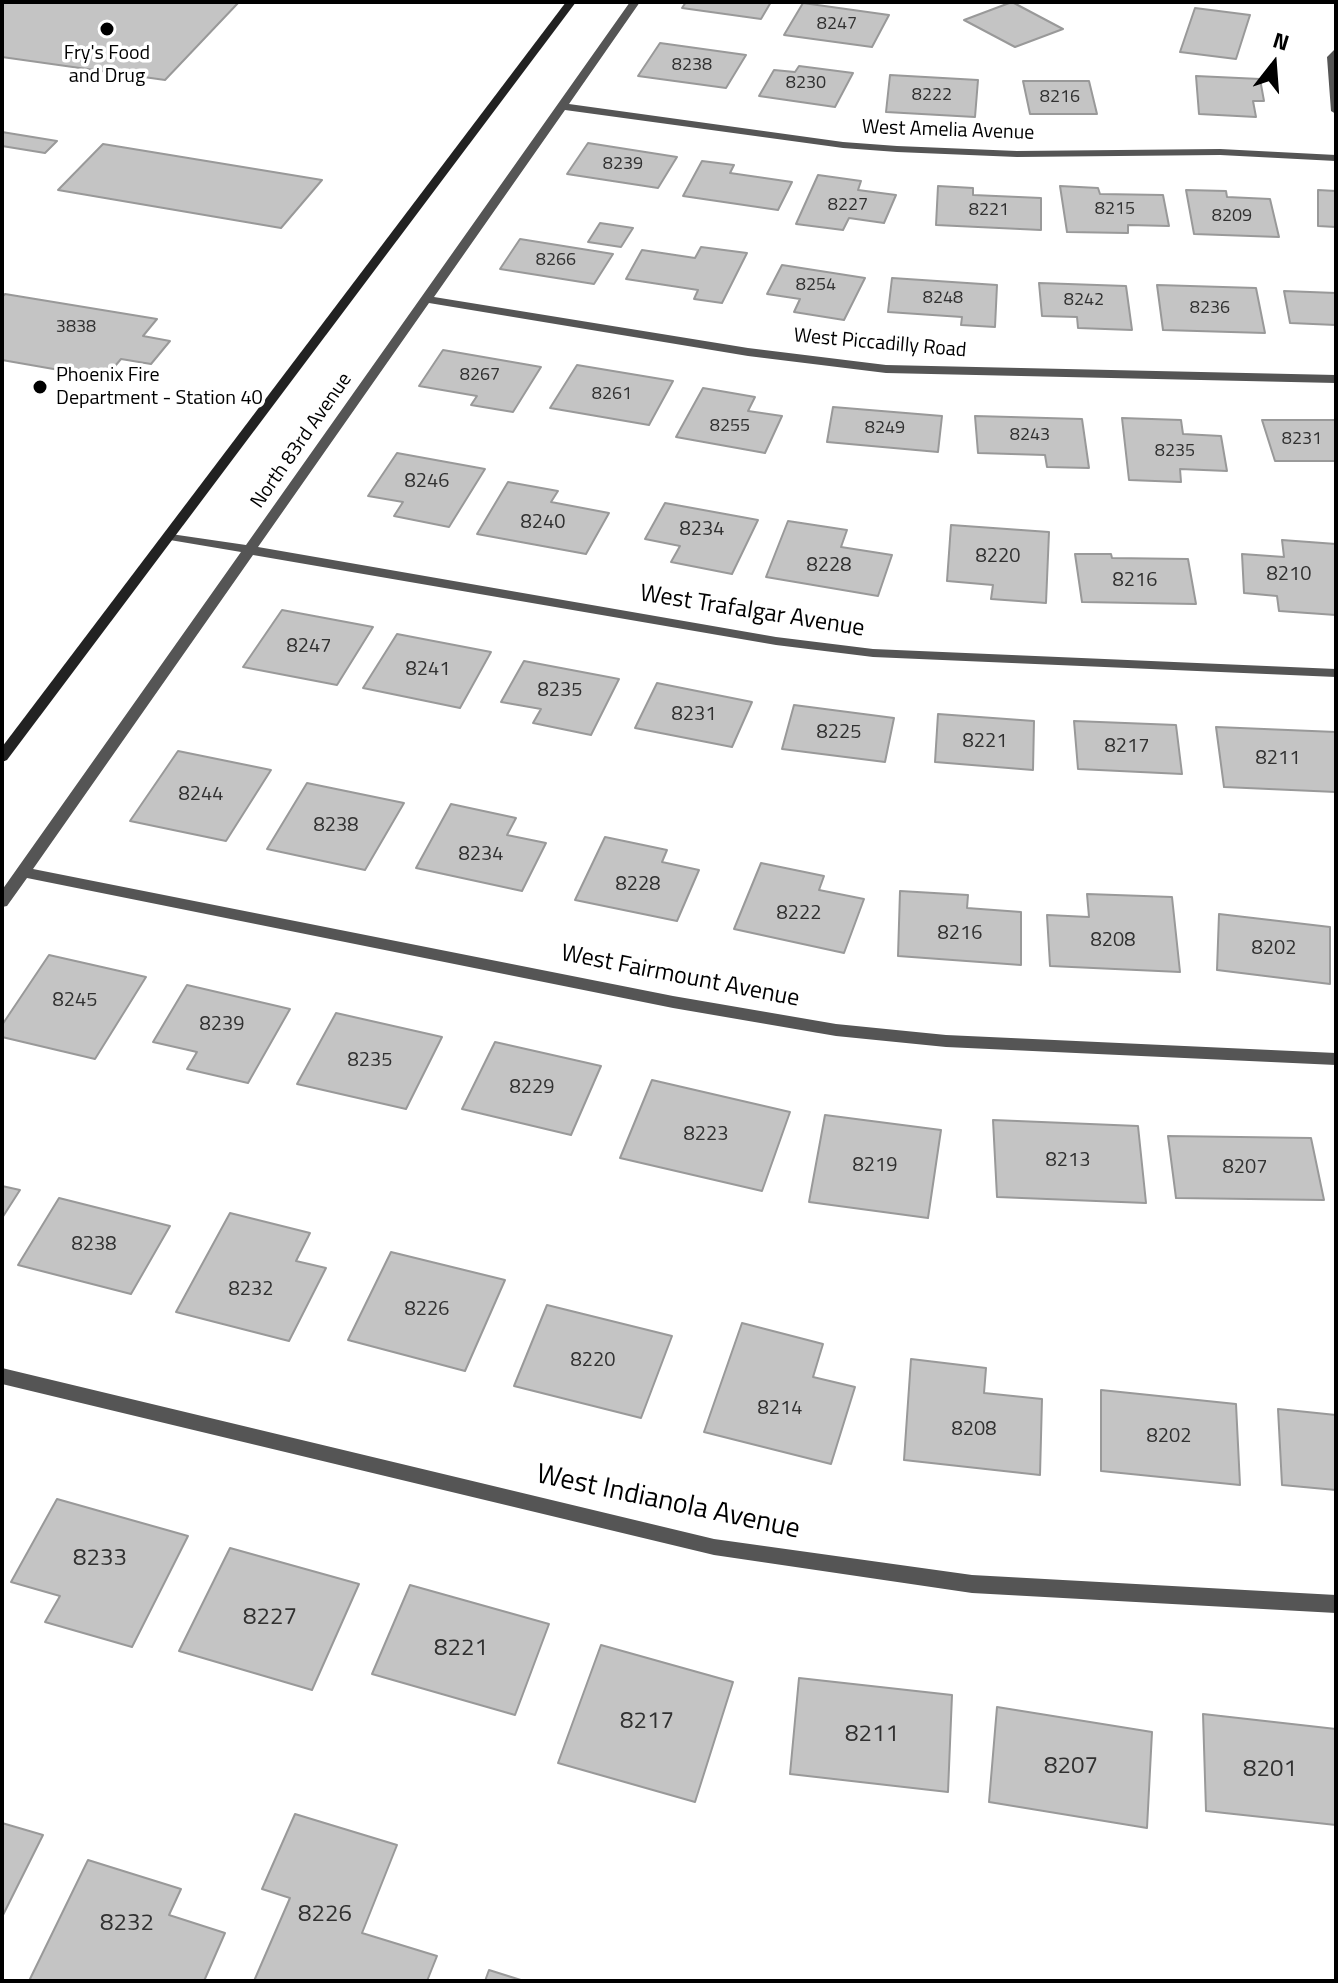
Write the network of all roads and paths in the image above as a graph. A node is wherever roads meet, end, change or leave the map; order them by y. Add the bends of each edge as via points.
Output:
1 (571, 2) edge
2 (635, 2) edge
3 (1336, 51) edge
4 (562, 106) junction
5 (1336, 111) edge
6 (1336, 158) edge
7 (426, 299) junction
8 (1336, 379) edge
9 (169, 536) junction
10 (249, 551) junction
11 (1336, 673) edge
12 (2, 757) edge
13 (24, 872) junction
14 (2, 902) edge
15 (1336, 1059) edge
16 (2, 1376) edge
17 (1336, 1604) edge

1 - 9 main road, North 83rd Avenue
2 - 4 street, North 83rd Avenue
3 - 5 street
4 - 6 street, West Amelia Avenue via 910,150
4 - 7 street, North 83rd Avenue
7 - 8 street, West Piccadilly Road via 886,369
7 - 10 street, North 83rd Avenue
9 - 10 street, West Trafalgar Avenue
9 - 12 main road, North 83rd Avenue
10 - 11 street, West Trafalgar Avenue via 873,653
10 - 13 street, North 83rd Avenue
13 - 14 street, North 83rd Avenue
13 - 15 street, West Fairmount Avenue via 836,1030 960,1042
16 - 17 street, West Indianola Avenue via 714,1547 972,1584

